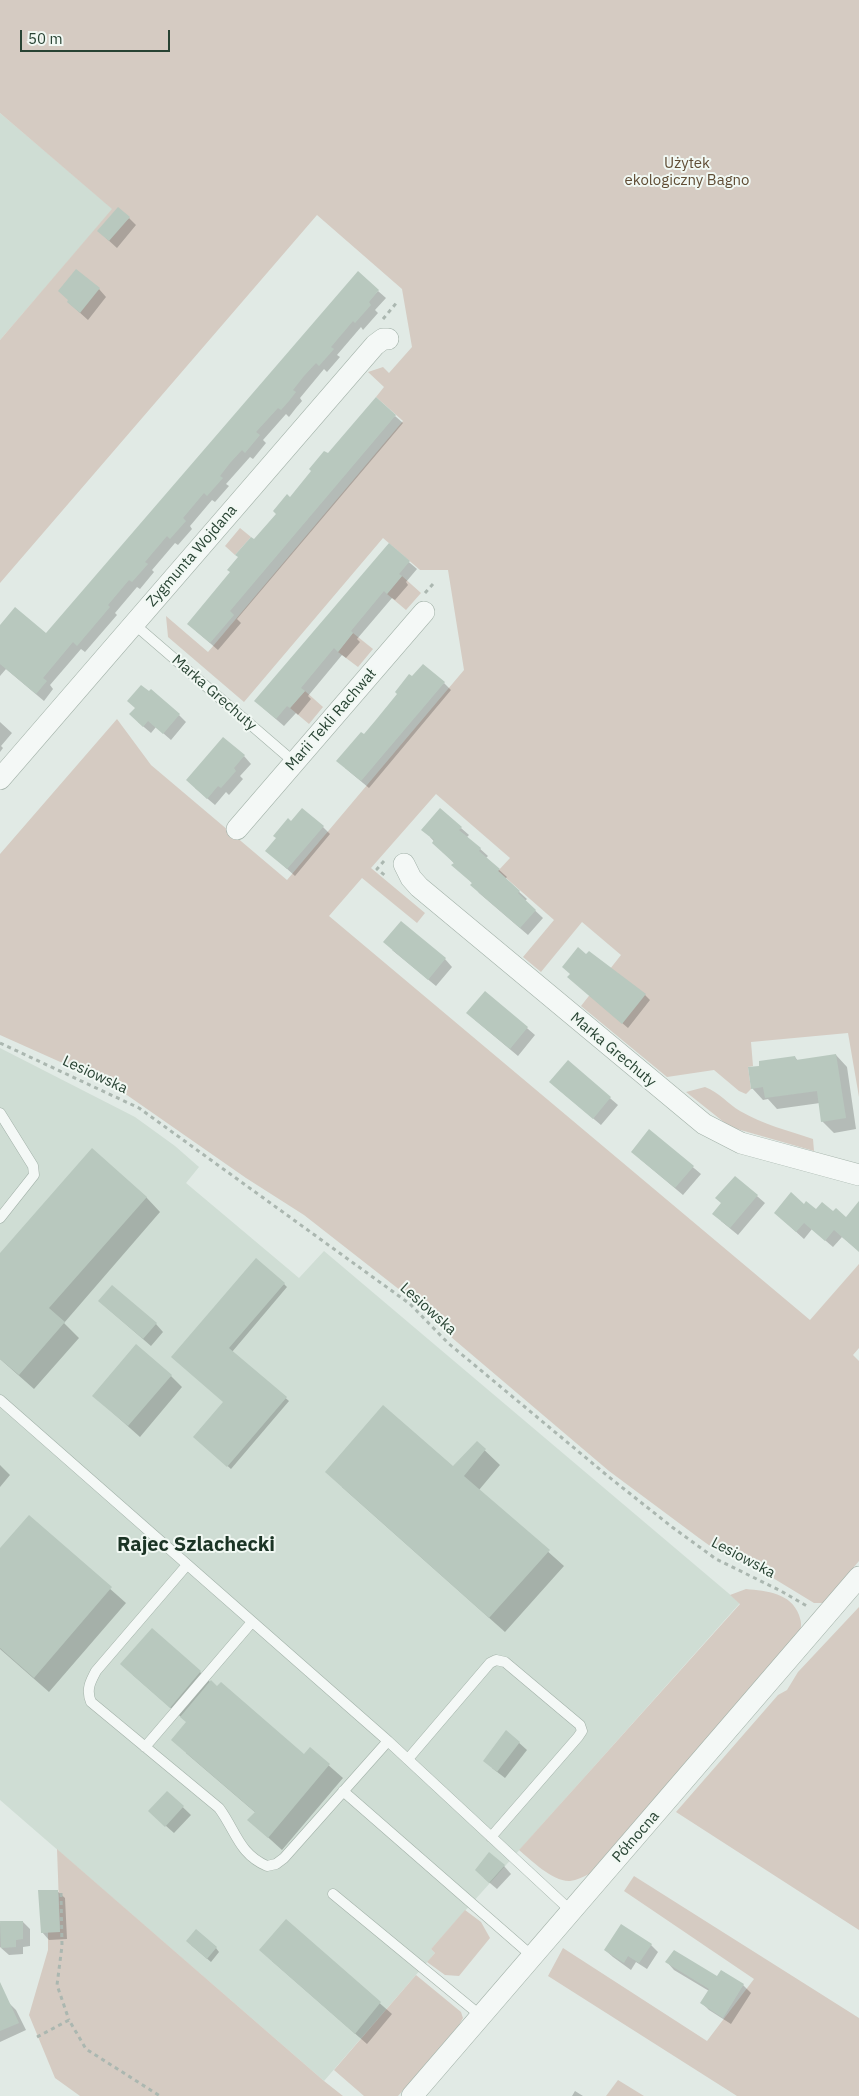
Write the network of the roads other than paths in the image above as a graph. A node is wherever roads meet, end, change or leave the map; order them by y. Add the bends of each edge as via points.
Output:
1 (388, 339) dead end
2 (422, 606) road end
3 (134, 624) junction
4 (294, 762) junction
5 (0, 779) edge
6 (237, 829) dead end
7 (404, 864) dead end
8 (0, 1113) edge
9 (859, 1175) edge
10 (0, 1218) edge
11 (0, 1400) edge
12 (187, 1565) junction
13 (859, 1577) edge
14 (252, 1622) junction
15 (388, 1741) junction
16 (146, 1747) junction
17 (408, 1759) junction
18 (343, 1791) junction
19 (491, 1838) junction
20 (333, 1894) dead end
21 (571, 1912) junction
22 (532, 1956) junction
23 (480, 2016) junction
24 (412, 2096) edge

1 - 3 street, Zygmunta Wojdana via 375,345
2 - 4 street, Marii Tekli Rachwał
3 - 4 lane, Marka Grechuty
3 - 5 street, Zygmunta Wojdana
4 - 6 street, Marii Tekli Rachwał
7 - 9 street, Marka Grechuty via 420,888 704,1124 741,1143
8 - 10 lane via 33,1166 34,1175
11 - 12 lane
12 - 14 lane
12 - 16 lane via 96,1671 88,1694 91,1702
13 - 21 street, Północna
14 - 15 lane
14 - 16 lane
15 - 17 lane
15 - 18 lane
16 - 18 lane via 218,1808 240,1846 250,1857 267,1866 284,1858
17 - 19 lane
17 - 19 lane via 496,1660 505,1662 580,1725 582,1731 578,1737
18 - 22 lane
19 - 21 lane
20 - 23 lane
21 - 22 street, Północna
22 - 23 street, Północna
23 - 24 street, Północna

